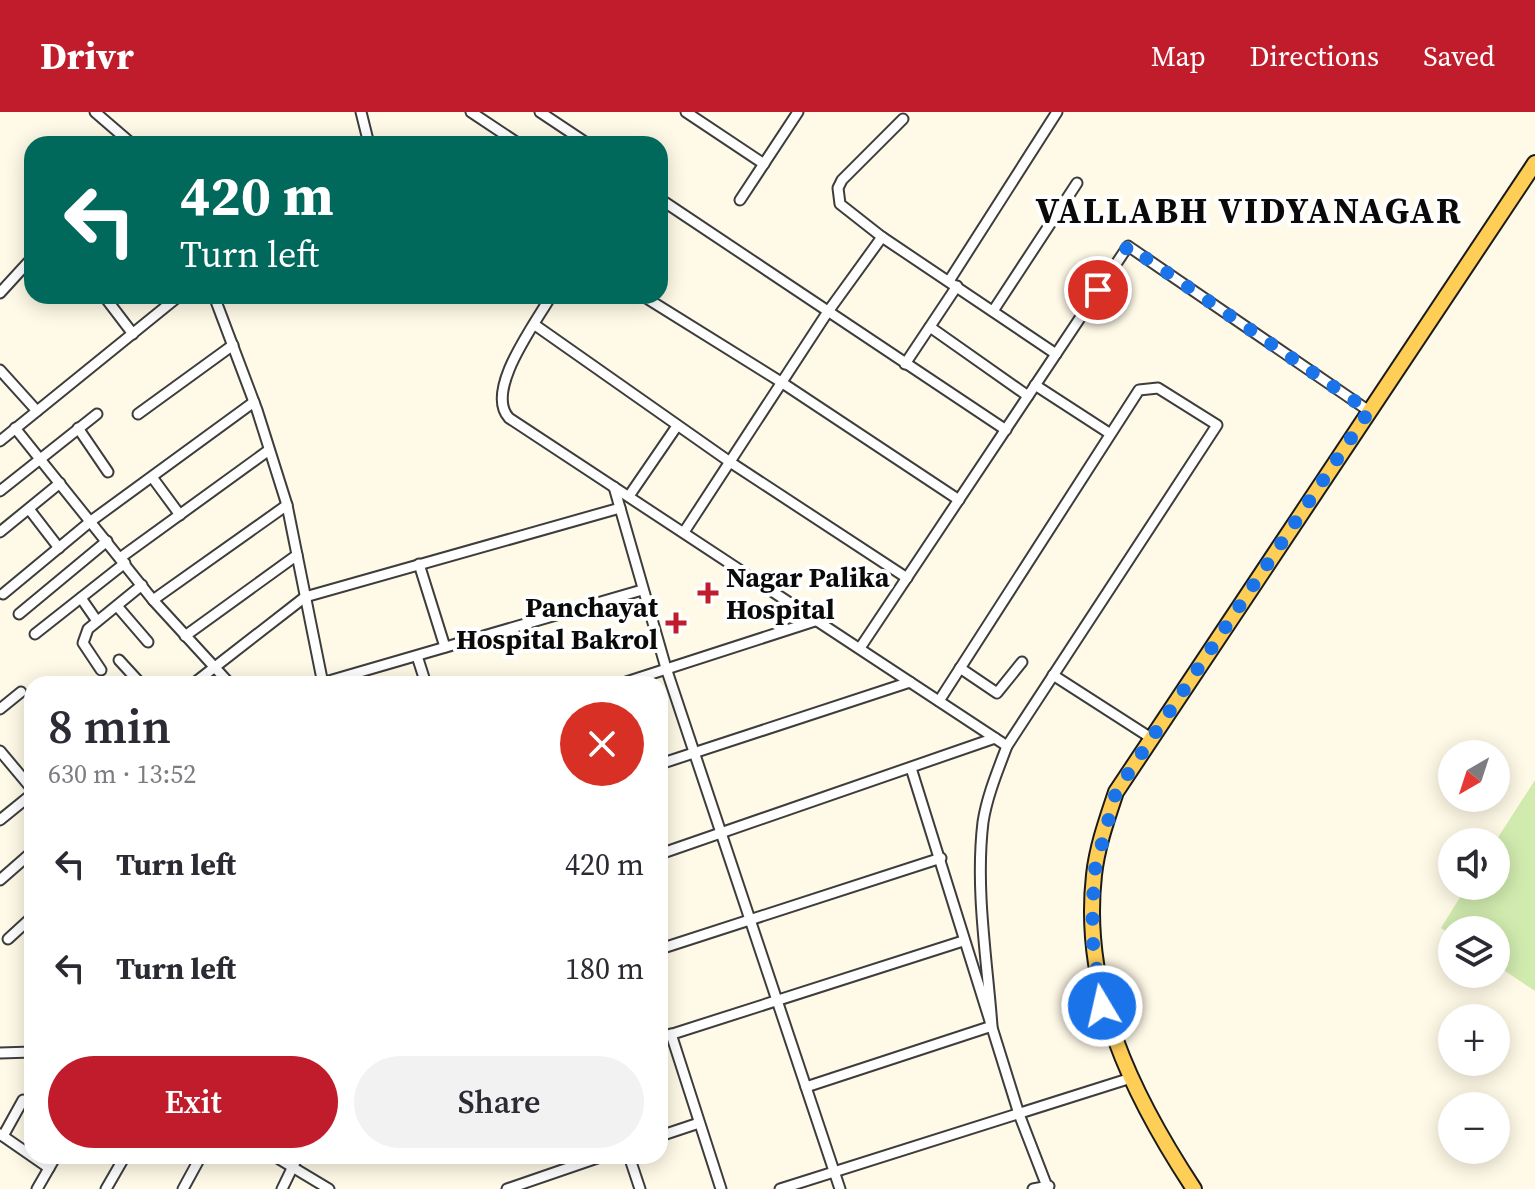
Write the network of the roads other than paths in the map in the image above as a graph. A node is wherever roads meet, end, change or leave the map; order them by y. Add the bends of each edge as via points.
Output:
1 (95, 112) edge
2 (361, 112) edge
3 (471, 112) edge
4 (540, 112) edge
5 (686, 112) edge
6 (794, 114) edge
7 (1052, 114) edge
8 (903, 119) dead end
9 (123, 136) edge
10 (367, 136) edge
11 (507, 136) edge
12 (576, 136) edge
13 (1535, 163) edge
14 (764, 164) junction
15 (1077, 183) dead end
16 (1535, 183) edge
17 (740, 200) dead end
18 (1508, 203) junction
19 (668, 204) edge
20 (882, 237) junction
21 (24, 267) edge
22 (953, 284) junction
23 (0, 293) edge
24 (110, 304) edge
25 (169, 304) edge
26 (217, 304) edge
27 (547, 304) edge
28 (656, 304) edge
29 (993, 311) junction
30 (827, 313) junction
31 (535, 325) junction
32 (930, 327) junction
33 (133, 334) junction
34 (233, 345) junction
35 (1056, 354) junction
36 (905, 364) junction
37 (0, 370) edge
38 (781, 382) junction
39 (1035, 385) junction
40 (1028, 396) junction
41 (254, 402) junction
42 (37, 411) junction
43 (1369, 411) junction
44 (97, 414) dead end
45 (138, 414) dead end
46 (677, 426) junction
47 (15, 428) junction
48 (78, 428) junction
49 (1006, 430) junction
50 (1109, 433) junction
51 (0, 441) edge
52 (269, 450) junction
53 (40, 459) junction
54 (730, 462) junction
55 (108, 472) dead end
56 (152, 477) junction
57 (60, 483) junction
58 (614, 487) junction
59 (0, 491) edge
60 (629, 496) junction
61 (959, 500) junction
62 (287, 505) junction
63 (620, 508) junction
64 (29, 509) junction
65 (180, 515) junction
66 (91, 521) junction
67 (0, 532) edge
68 (684, 532) junction
69 (107, 541) junction
70 (59, 548) junction
71 (297, 555) junction
72 (123, 561) junction
73 (419, 564) junction
74 (907, 578) junction
75 (142, 585) junction
76 (642, 590) junction
77 (3, 594) dead end
78 (305, 597) junction
79 (81, 598) junction
80 (153, 600) junction
81 (117, 606) junction
82 (19, 614) dead end
83 (818, 620) junction
84 (97, 621) junction
85 (35, 634) dead end
86 (185, 636) junction
87 (148, 642) dead end
88 (445, 647) junction
89 (860, 648) junction
90 (417, 656) junction
91 (119, 660) dead end
92 (1022, 662) dead end
93 (212, 667) junction
94 (666, 668) junction
95 (960, 668) junction
96 (101, 670) dead end
97 (1053, 675) junction
98 (134, 676) edge
99 (202, 676) edge
100 (222, 676) edge
101 (320, 676) edge
102 (349, 676) edge
103 (423, 676) edge
104 (643, 676) edge
105 (910, 682) junction
106 (21, 692) dead end
107 (939, 701) junction
108 (0, 709) edge
109 (995, 738) junction
110 (1151, 738) junction
111 (1007, 746) junction
112 (0, 751) edge
113 (694, 752) junction
114 (668, 761) edge
115 (911, 768) junction
116 (24, 782) edge
117 (24, 799) edge
118 (0, 820) edge
119 (721, 834) junction
120 (668, 851) edge
121 (941, 858) junction
122 (24, 859) edge
123 (0, 880) edge
124 (750, 919) junction
125 (24, 924) edge
126 (8, 939) dead end
127 (963, 941) junction
128 (668, 946) edge
129 (777, 1001) junction
130 (992, 1026) junction
131 (671, 1034) junction
132 (668, 1035) edge
133 (24, 1051) edge
134 (0, 1053) edge
135 (1131, 1078) junction
136 (806, 1087) junction
137 (23, 1100) dead end
138 (1019, 1114) junction
139 (699, 1123) junction
140 (668, 1133) edge
141 (2, 1135) edge
142 (24, 1150) edge
143 (43, 1164) edge
144 (51, 1164) edge
145 (120, 1164) edge
146 (197, 1164) edge
147 (289, 1164) edge
148 (295, 1164) edge
149 (580, 1164) edge
150 (632, 1164) edge
151 (294, 1167) junction
152 (49, 1168) junction
153 (835, 1172) junction
154 (1049, 1187) edge
155 (37, 1189) edge
156 (106, 1189) edge
157 (184, 1189) edge
158 (282, 1189) edge
159 (329, 1189) edge
160 (507, 1189) edge
161 (640, 1189) edge
162 (721, 1189) edge
163 (780, 1189) edge
164 (840, 1189) edge
165 (1033, 1189) edge
166 (1194, 1189) edge

1 - 9 street
2 - 10 street
3 - 11 street
4 - 12 street
5 - 14 street
6 - 14 street
7 - 22 street
8 - 20 street via 838,188 840,204
13 - 18 main road
14 - 17 street
15 - 29 street
16 - 18 main road
18 - 43 main road
19 - 30 street
20 - 22 street
20 - 30 street
21 - 23 street
22 - 29 street
22 - 32 street
24 - 33 street
25 - 33 street
26 - 34 street
27 - 31 street
28 - 38 street
29 - 35 street
30 - 36 street
30 - 38 street
31 - 46 street
31 - 58 street via 505,378 502,410
32 - 36 street
32 - 40 street
33 - 42 street
34 - 41 street
34 - 45 street
35 - 39 street
35 - 43 street via 1128,246
36 - 49 street
37 - 42 street
38 - 54 street
38 - 61 street
39 - 40 street
39 - 50 street
40 - 49 street
41 - 52 street
41 - 56 street
42 - 47 street
43 - 110 main road
44 - 48 street
46 - 54 street
46 - 60 street
47 - 51 street
47 - 53 street
48 - 53 street
48 - 55 street
49 - 61 street
50 - 95 street
50 - 97 street via 1139,390 1148,387 1217,425
52 - 62 street
52 - 65 street
53 - 57 street
53 - 59 street
54 - 68 street
54 - 74 street
56 - 65 street
56 - 66 street
57 - 64 street
57 - 66 street
58 - 60 street
58 - 63 street
60 - 68 street
61 - 74 street
62 - 71 street
62 - 80 street
63 - 73 street
63 - 76 street
64 - 67 street
64 - 70 street
65 - 72 street
66 - 69 street
66 - 70 street
68 - 83 street
69 - 72 street
69 - 82 street
70 - 77 street
71 - 78 street
71 - 86 street
72 - 75 street
72 - 79 street
73 - 78 street
73 - 88 street
74 - 89 street
75 - 80 street
75 - 81 street
76 - 88 street
76 - 94 street
78 - 93 street
78 - 101 street
79 - 84 street
79 - 85 street
80 - 86 street
81 - 84 street
81 - 87 street
83 - 89 street
83 - 94 street
84 - 96 street via 83,643
86 - 93 street
88 - 90 street
89 - 105 street
90 - 102 street
90 - 103 street
91 - 98 street
92 - 95 street via 997,693
93 - 99 street
93 - 100 street
94 - 104 street
94 - 113 street
95 - 107 street
97 - 110 street
97 - 111 street
105 - 107 street
105 - 113 street
106 - 108 street
107 - 109 street
109 - 111 street
109 - 115 street
110 - 135 main road via 1116,792 1094,873 1092,936 1102,1006
111 - 130 street via 983,822 981,900
112 - 116 street
113 - 114 street
113 - 119 street
115 - 119 street
115 - 121 street
117 - 118 street
119 - 120 street
119 - 124 street
121 - 124 street
121 - 127 street
122 - 123 street
124 - 128 street
124 - 129 street
125 - 126 street
127 - 129 street
127 - 130 street
129 - 131 street
129 - 136 street
130 - 136 street
130 - 138 street
131 - 132 street
131 - 139 street
133 - 134 street
135 - 138 street
135 - 166 main road
136 - 153 street
137 - 141 street
138 - 153 street
138 - 154 street
139 - 140 street
139 - 162 street
141 - 142 street
143 - 152 street
144 - 152 street
145 - 156 street
146 - 157 street
147 - 151 street
148 - 151 street
149 - 160 street
150 - 161 street
151 - 158 street
151 - 159 street
152 - 155 street
153 - 163 street
153 - 164 street
154 - 165 street

